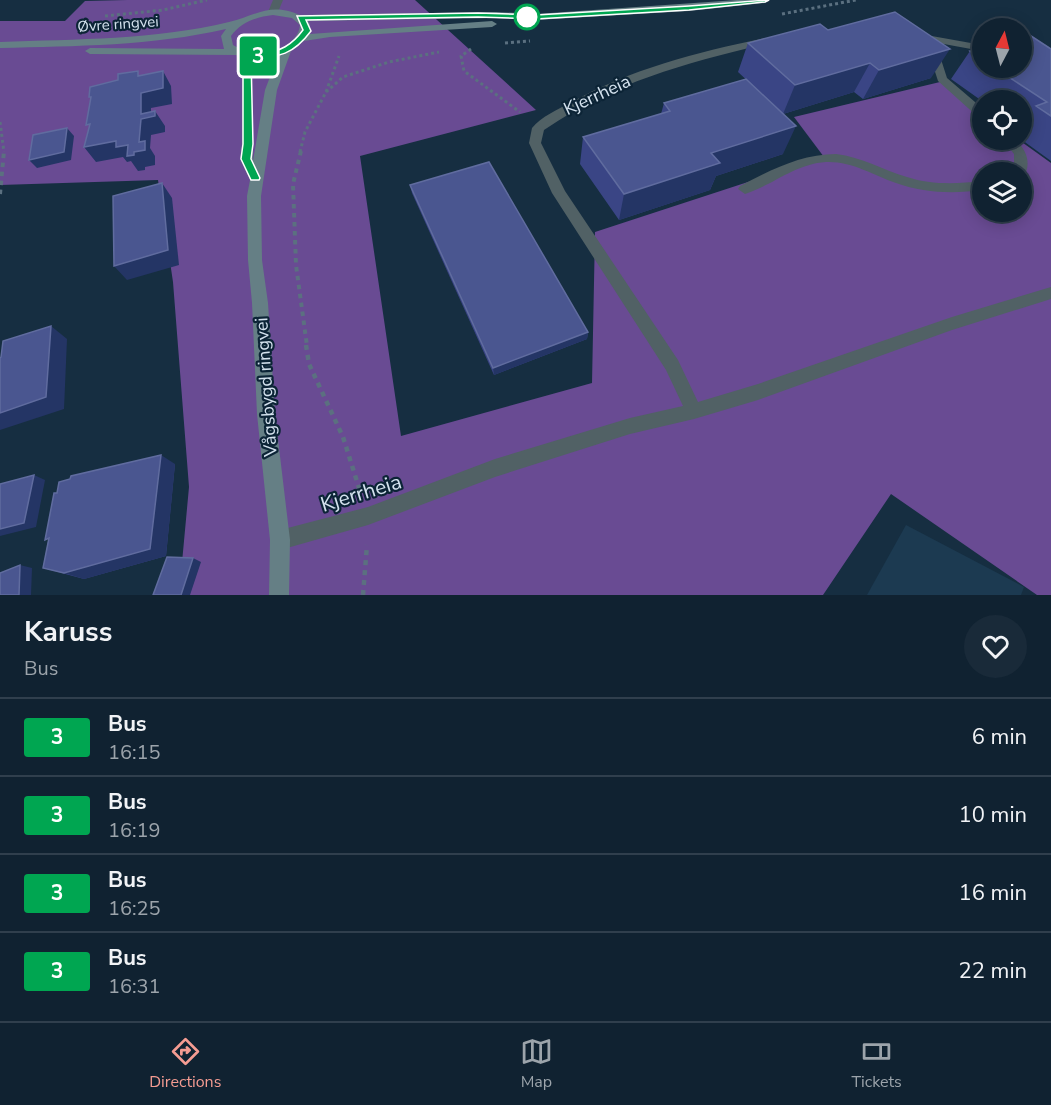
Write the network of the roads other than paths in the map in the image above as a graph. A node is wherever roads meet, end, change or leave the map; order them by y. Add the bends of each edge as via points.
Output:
1 (278, 0) edge
2 (765, 0) edge
3 (273, 12) junction
4 (536, 17) junction
5 (300, 18) junction
6 (237, 23) junction
7 (903, 35) edge
8 (303, 38) junction
9 (931, 38) junction
10 (779, 40) edge
11 (0, 46) edge
12 (972, 46) edge
13 (286, 50) junction
14 (234, 52) junction
15 (247, 56) junction
16 (972, 105) edge
17 (255, 178) junction
18 (972, 186) edge
19 (745, 189) dead end
20 (1051, 292) edge
21 (694, 411) junction
22 (280, 540) junction
23 (279, 595) edge

1 - 3 street
2 - 4 street
3 - 5 street
3 - 6 street, Øvre ringvei
4 - 5 street
4 - 8 street via 507,23
5 - 8 street via 306,24
6 - 11 street, Øvre ringvei via 210,31 119,40
6 - 14 street via 226,36 228,47
7 - 9 street
8 - 13 street
9 - 12 street
9 - 16 street via 942,79
10 - 21 street, Kjerrheia via 715,51 663,66 593,93 537,128 536,143 559,192 672,365
11 - 14 street, Øvre ringvei
13 - 15 street
13 - 17 street, Vågsbygd ringvei via 271,90
14 - 15 street, Øvre ringvei
15 - 17 street, Vågsbygd ringvei via 246,159
17 - 22 street, Vågsbygd ringvei via 255,260
18 - 19 street via 924,186 854,161 826,158 780,171
20 - 21 street, Kjerrheia
21 - 22 street, Kjerrheia via 630,426 495,468 368,516
22 - 23 street, Vågsbygd ringvei

